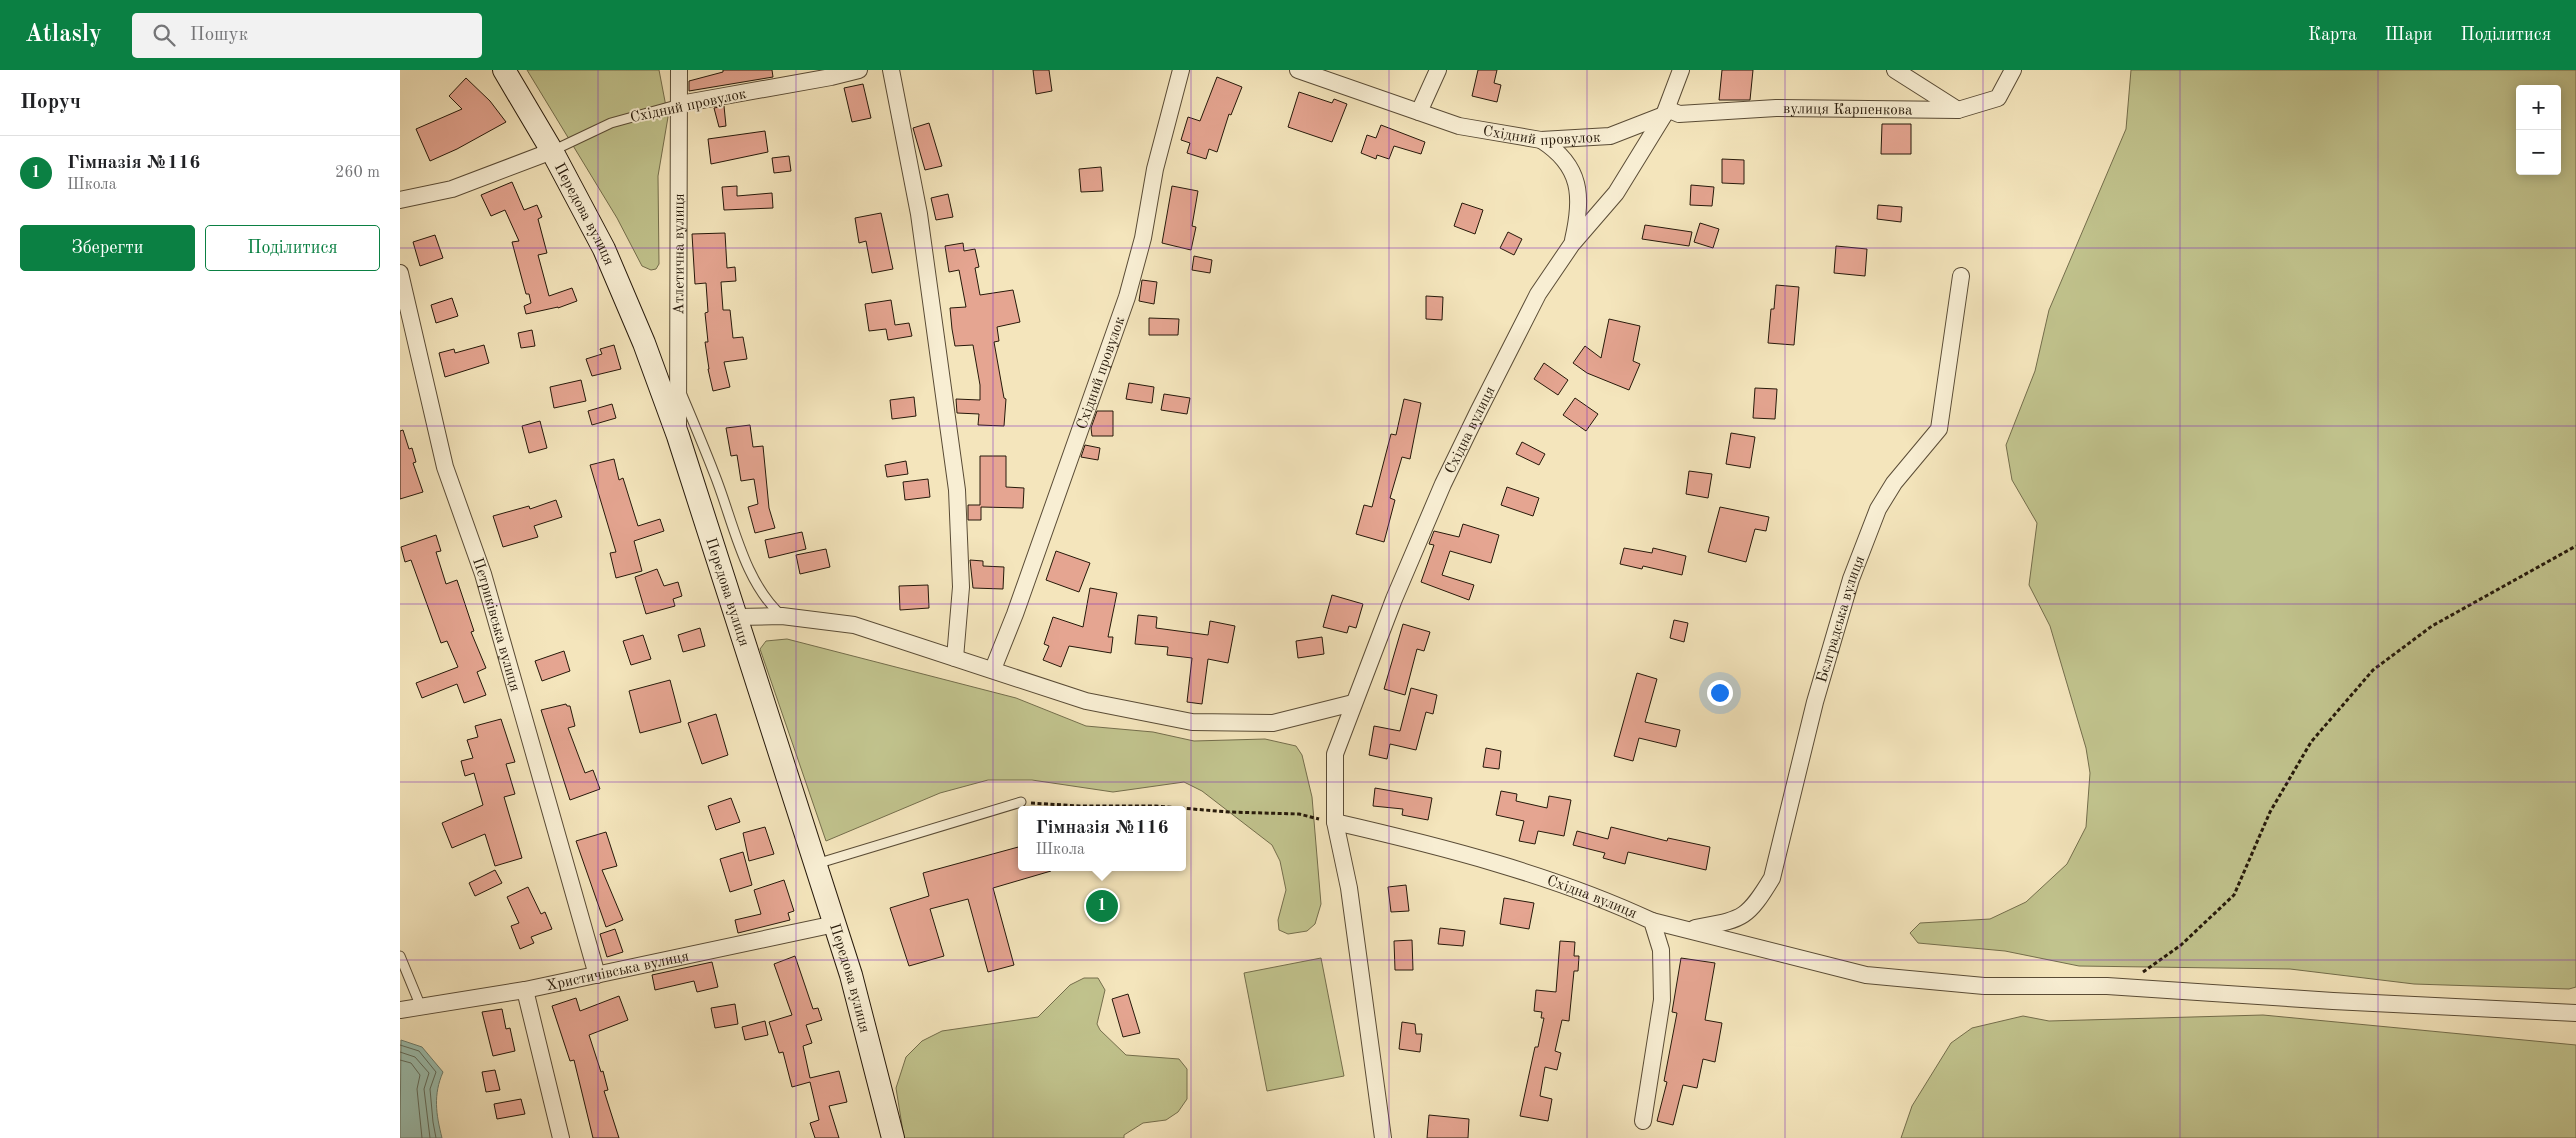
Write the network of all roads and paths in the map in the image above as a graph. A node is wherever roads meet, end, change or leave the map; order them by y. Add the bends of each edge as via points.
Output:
1 (504, 70) edge
2 (679, 70) edge
3 (859, 70) edge
4 (891, 70) edge
5 (1181, 70) edge
6 (1298, 70) edge
7 (1438, 70) edge
8 (1681, 70) edge
9 (1895, 70) edge
10 (2013, 70) edge
11 (680, 104) junction
12 (1958, 110) junction
13 (1419, 112) junction
14 (1665, 112) junction
15 (1541, 140) junction
16 (552, 151) junction
17 (400, 200) edge
18 (1572, 244) junction
19 (400, 273) edge
20 (1961, 276) dead end
21 (678, 383) junction
22 (678, 436) junction
23 (2576, 546) edge
24 (782, 616) junction
25 (736, 617) junction
26 (955, 658) junction
27 (993, 669) junction
28 (1353, 703) junction
29 (1021, 802) joint
30 (1079, 806) edge
31 (1079, 806) edge
32 (1156, 806) edge
33 (1186, 808) edge
34 (1335, 822) junction
35 (816, 864) junction
36 (1652, 921) junction
37 (835, 924) junction
38 (1691, 929) junction
39 (400, 956) edge
40 (597, 976) junction
41 (2121, 987) junction
42 (525, 990) junction
43 (421, 1007) junction
44 (400, 1010) edge
45 (2576, 1012) edge
46 (1643, 1121) dead end
47 (561, 1138) edge
48 (893, 1138) edge
49 (1384, 1138) edge

1 - 16 street, Передова вулиця
2 - 11 street, Атлетична вулиця
3 - 11 street, Східний провулок
4 - 26 street via 919,214 957,490 961,587
5 - 27 street, Східний провулок via 1127,297
6 - 13 street, Східний провулок
7 - 13 street
8 - 14 street, Східна вулиця
9 - 12 street
10 - 12 street, вулиця Карпенкова via 1998,98
11 - 16 lane, Східний провулок via 611,122
11 - 21 street, Атлетична вулиця
12 - 14 street, вулиця Карпенкова via 1776,108
13 - 15 street, Східний провулок via 1459,126
14 - 15 street, Східний провулок via 1610,136
14 - 18 street, Східна вулиця via 1616,193
15 - 18 street via 1560,152 1578,189 1579,212
16 - 17 street via 452,189
16 - 22 street, Передова вулиця via 604,250 644,343
18 - 28 street, Східна вулиця via 1538,294 1443,484
19 - 40 street, Петриківська вулиця via 445,467 482,574
20 - 38 street, Бєлградська вулиця via 1939,429 1894,483 1878,509 1851,578 1815,702 1772,878 1756,904 1738,920
21 - 22 street, Атлетична вулиця
21 - 24 lane via 745,558 766,602
22 - 25 street, Передова вулиця
23 - 41 path via 2432,626 2373,670 2311,742 2270,812 2234,895 2181,945
24 - 25 street
24 - 26 street via 854,625
25 - 35 street, Передова вулиця
26 - 27 street
27 - 28 street via 1086,700 1192,722 1273,723
28 - 34 street, Східна вулиця via 1335,754
29 - 30 path
29 - 35 lane
31 - 32 path
33 - 34 path via 1300,814
34 - 36 street, Східна вулиця via 1416,840 1564,886 1622,906
34 - 49 street, Східна вулиця via 1349,888
35 - 37 street, Передова вулиця
36 - 38 street
36 - 46 street, Східна вулиця via 1661,950 1662,1000
37 - 40 street, Христичівська вулиця
37 - 48 street, Передова вулиця
38 - 41 street via 1866,975 1984,986
39 - 43 lane
40 - 42 street, Христичівська вулиця
41 - 45 street
42 - 43 street, Христичівська вулиця
42 - 47 street
43 - 44 street, Христичівська вулиця

